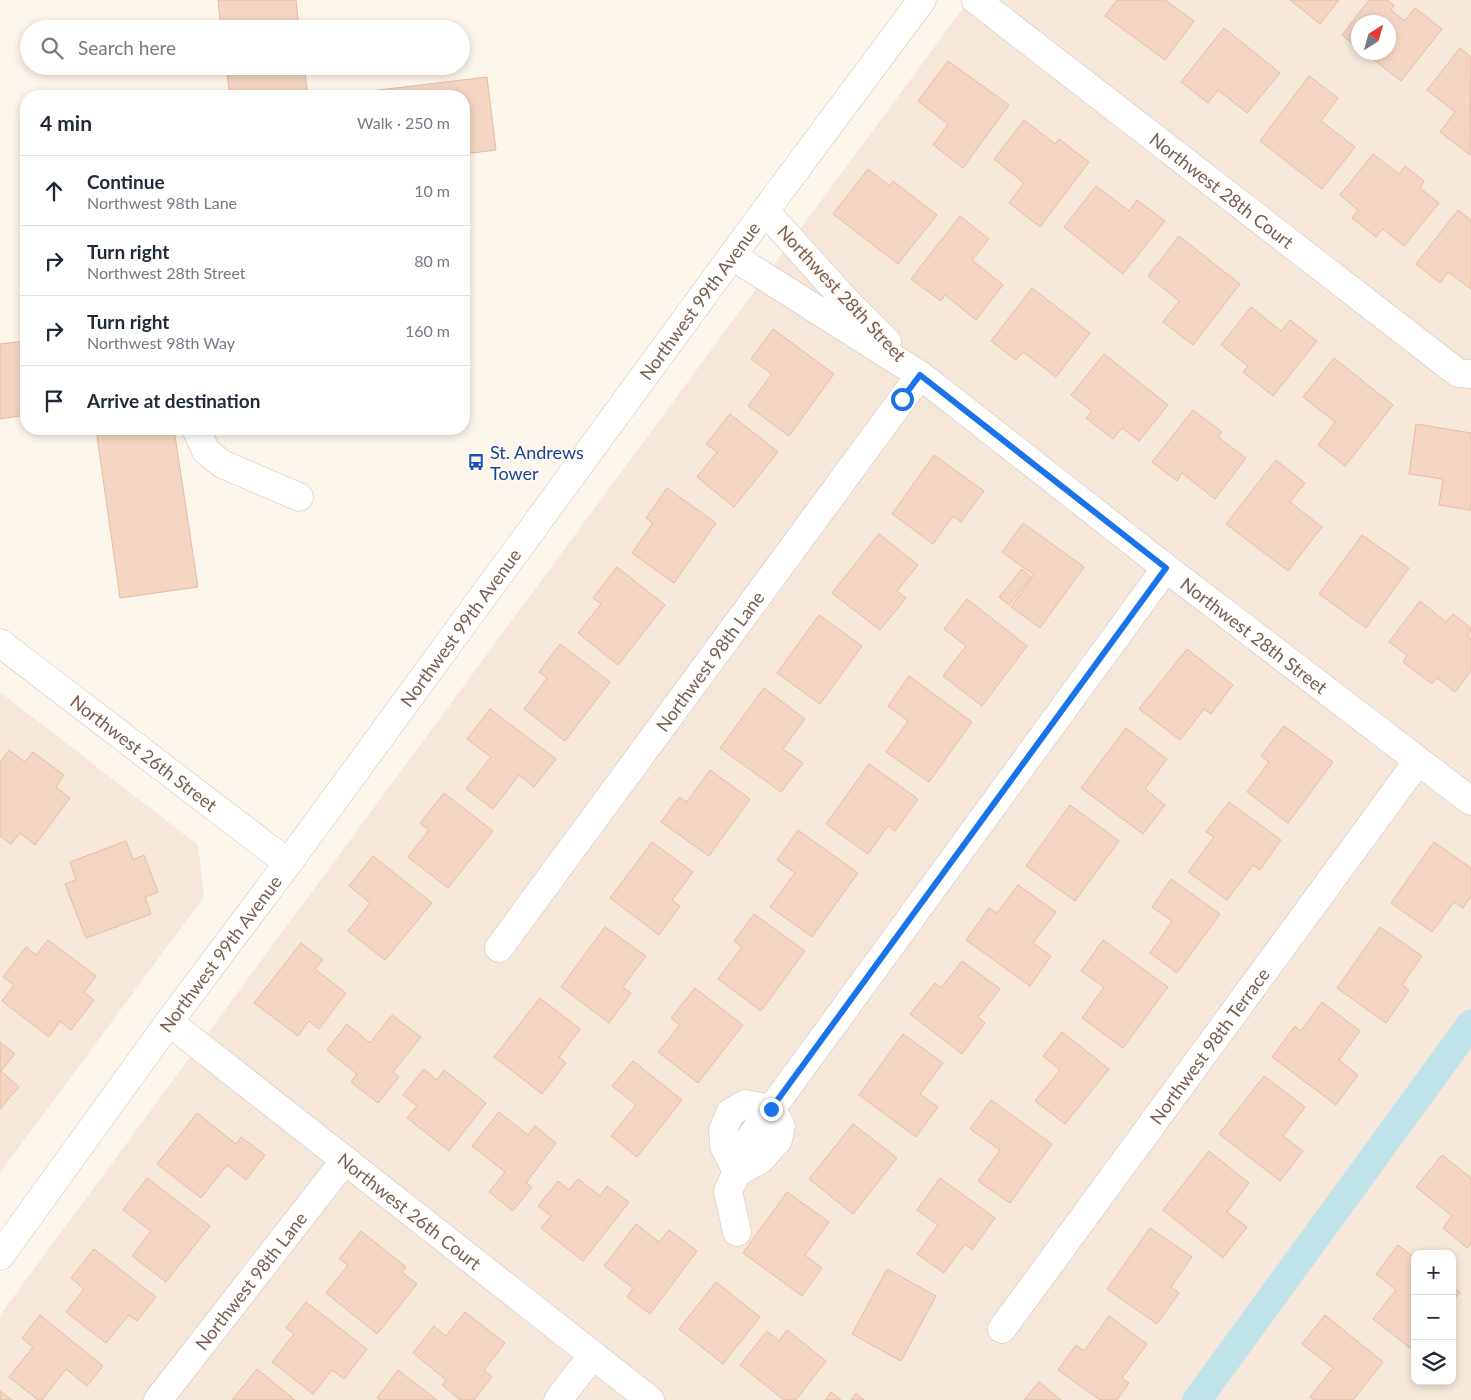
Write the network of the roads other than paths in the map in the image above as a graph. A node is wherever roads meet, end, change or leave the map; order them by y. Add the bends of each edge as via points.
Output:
1 (922, 0) edge
2 (976, 0) edge
3 (765, 211) junction
4 (732, 256) junction
5 (1471, 374) edge
6 (920, 375) junction
7 (199, 435) edge
8 (299, 497) dead end
9 (1166, 568) junction
10 (0, 643) edge
11 (1418, 761) junction
12 (1471, 801) edge
13 (288, 863) junction
14 (499, 948) dead end
15 (169, 1022) junction
16 (771, 1109) junction
17 (748, 1141) dead end
18 (345, 1160) junction
19 (737, 1172) junction
20 (736, 1232) dead end
21 (0, 1256) edge
22 (1002, 1329) dead end
23 (592, 1356) junction
24 (158, 1400) edge
25 (558, 1400) edge
26 (650, 1400) edge

1 - 3 street, Northwest 99th Avenue
2 - 5 street, Northwest 28th Court via 1458,373
3 - 4 street, Northwest 99th Avenue
3 - 6 street, Northwest 28th Street via 848,303
4 - 6 street, Northwest 28th Street
4 - 13 street, Northwest 99th Avenue
6 - 9 street, Northwest 28th Street
6 - 14 street, Northwest 98th Lane
7 - 8 street via 206,451 222,464
9 - 11 street, Northwest 28th Street
9 - 16 street
10 - 13 street, Northwest 26th Street
11 - 12 street, Northwest 28th Street
11 - 22 street, Northwest 98th Terrace
13 - 15 street, Northwest 99th Avenue
15 - 18 street, Northwest 26th Court
15 - 21 street, Northwest 99th Avenue
16 - 17 street
16 - 19 street via 780,1126 778,1140 760,1160
16 - 19 street via 745,1104 730,1113 724,1130 724,1146
18 - 23 street, Northwest 26th Court
18 - 24 street, Northwest 98th Lane
19 - 20 street via 728,1191
23 - 25 street
23 - 26 street, Northwest 26th Court

